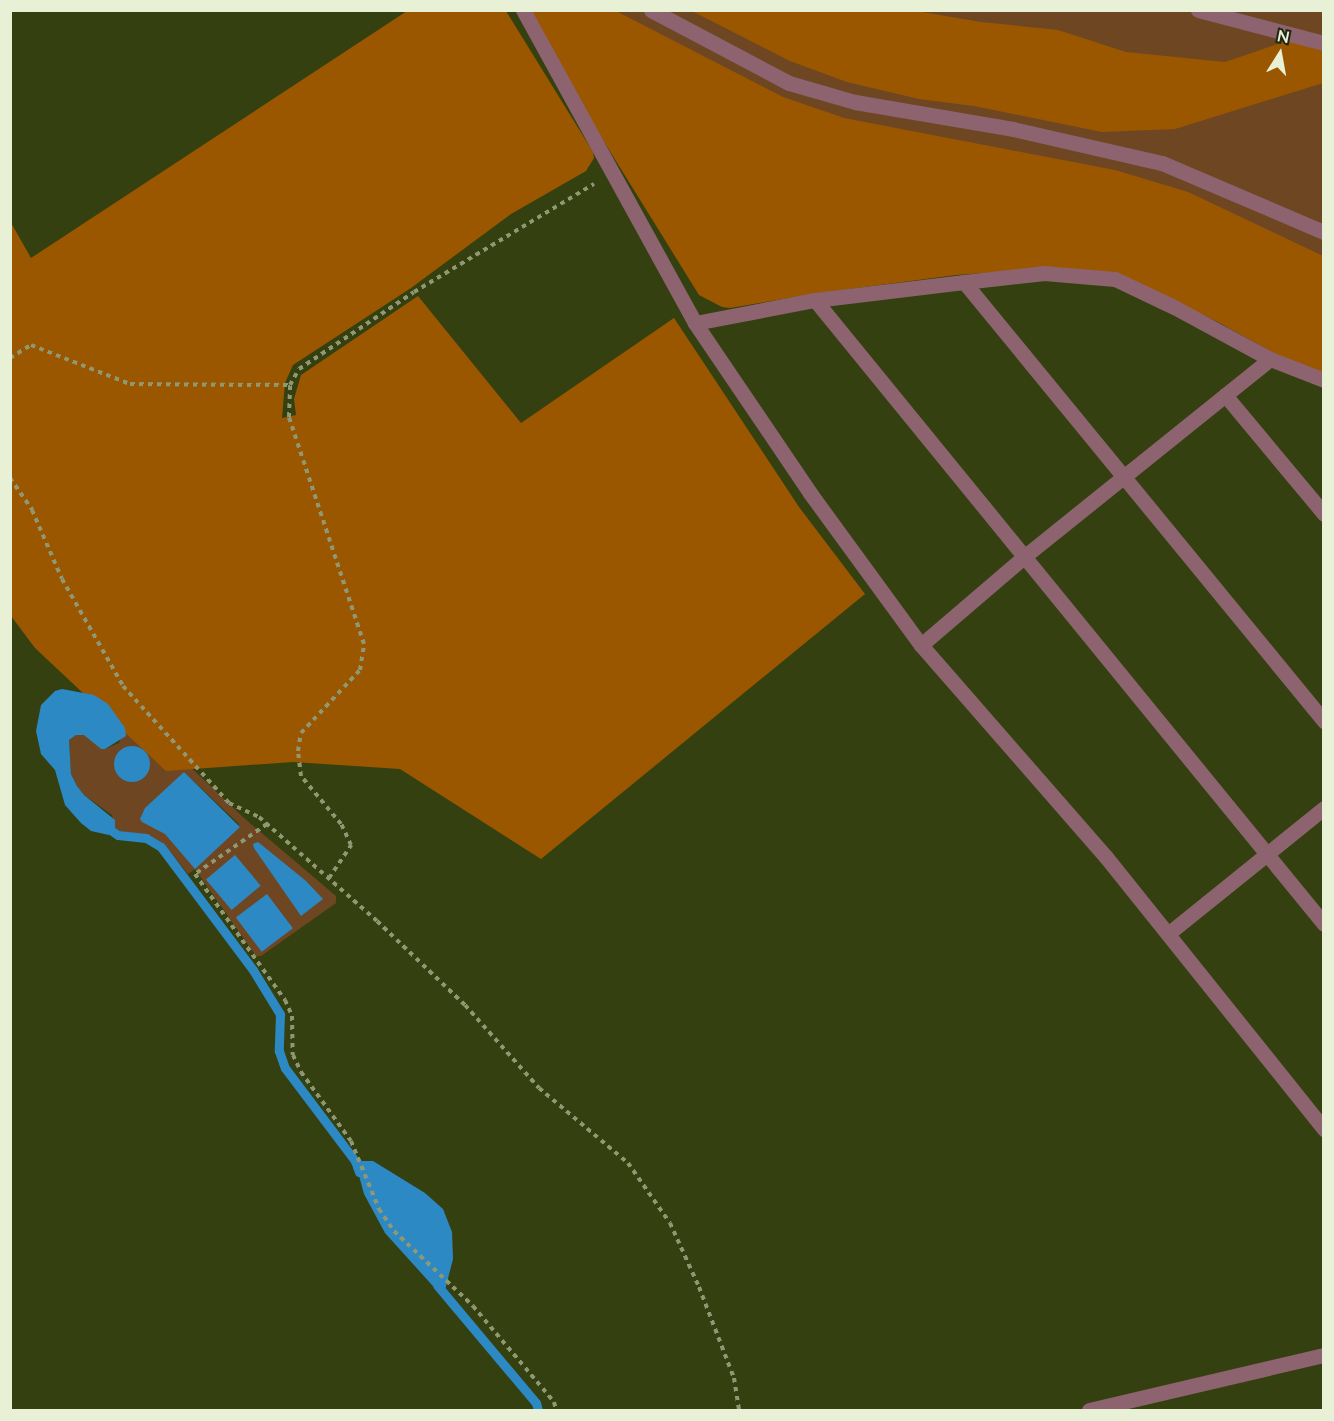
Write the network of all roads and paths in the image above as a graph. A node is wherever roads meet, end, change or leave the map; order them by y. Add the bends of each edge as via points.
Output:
1 (523, 10) edge
2 (651, 10) edge
3 (1198, 10) edge
4 (1323, 43) edge
5 (613, 173) junction
6 (1323, 232) edge
7 (964, 282) junction
8 (815, 300) junction
9 (695, 323) junction
10 (10, 358) edge
11 (1270, 359) junction
12 (1323, 380) edge
13 (290, 385) junction
14 (1225, 395) junction
15 (1124, 477) junction
16 (10, 478) edge
17 (1323, 514) edge
18 (1024, 556) junction
19 (921, 645) junction
20 (1323, 721) edge
21 (1323, 808) edge
22 (267, 824) junction
23 (1267, 854) junction
24 (329, 878) junction
25 (1323, 924) edge
26 (1169, 933) junction
27 (1323, 1129) edge
28 (1323, 1354) edge
29 (556, 1410) edge
30 (739, 1410) edge
31 (1089, 1410) edge

1 - 5 street
2 - 6 street via 789,83 855,102 1013,129 1162,163
3 - 4 street
5 - 9 street
5 - 13 path via 414,292 299,369
7 - 8 street
7 - 11 street via 1044,273 1115,279
7 - 15 street
8 - 9 street
8 - 18 street
9 - 19 street via 810,493
10 - 13 path via 31,345 130,384
11 - 12 street
11 - 14 street
13 - 24 path via 289,417 364,644 360,670 301,733 298,751 301,776 341,824 351,845
14 - 15 street
14 - 17 street
15 - 18 street
15 - 20 street
16 - 22 path via 32,510 62,579 123,686 229,803
18 - 19 street
18 - 23 street
19 - 26 street
21 - 23 street
22 - 24 path
22 - 29 path via 195,874 285,1000 292,1016 293,1054 297,1063 351,1141 379,1209 394,1231 453,1285 529,1371
23 - 25 street
23 - 26 street
24 - 30 path via 465,1005 539,1088 628,1163 670,1223 699,1287 734,1378
26 - 27 street
28 - 31 street

